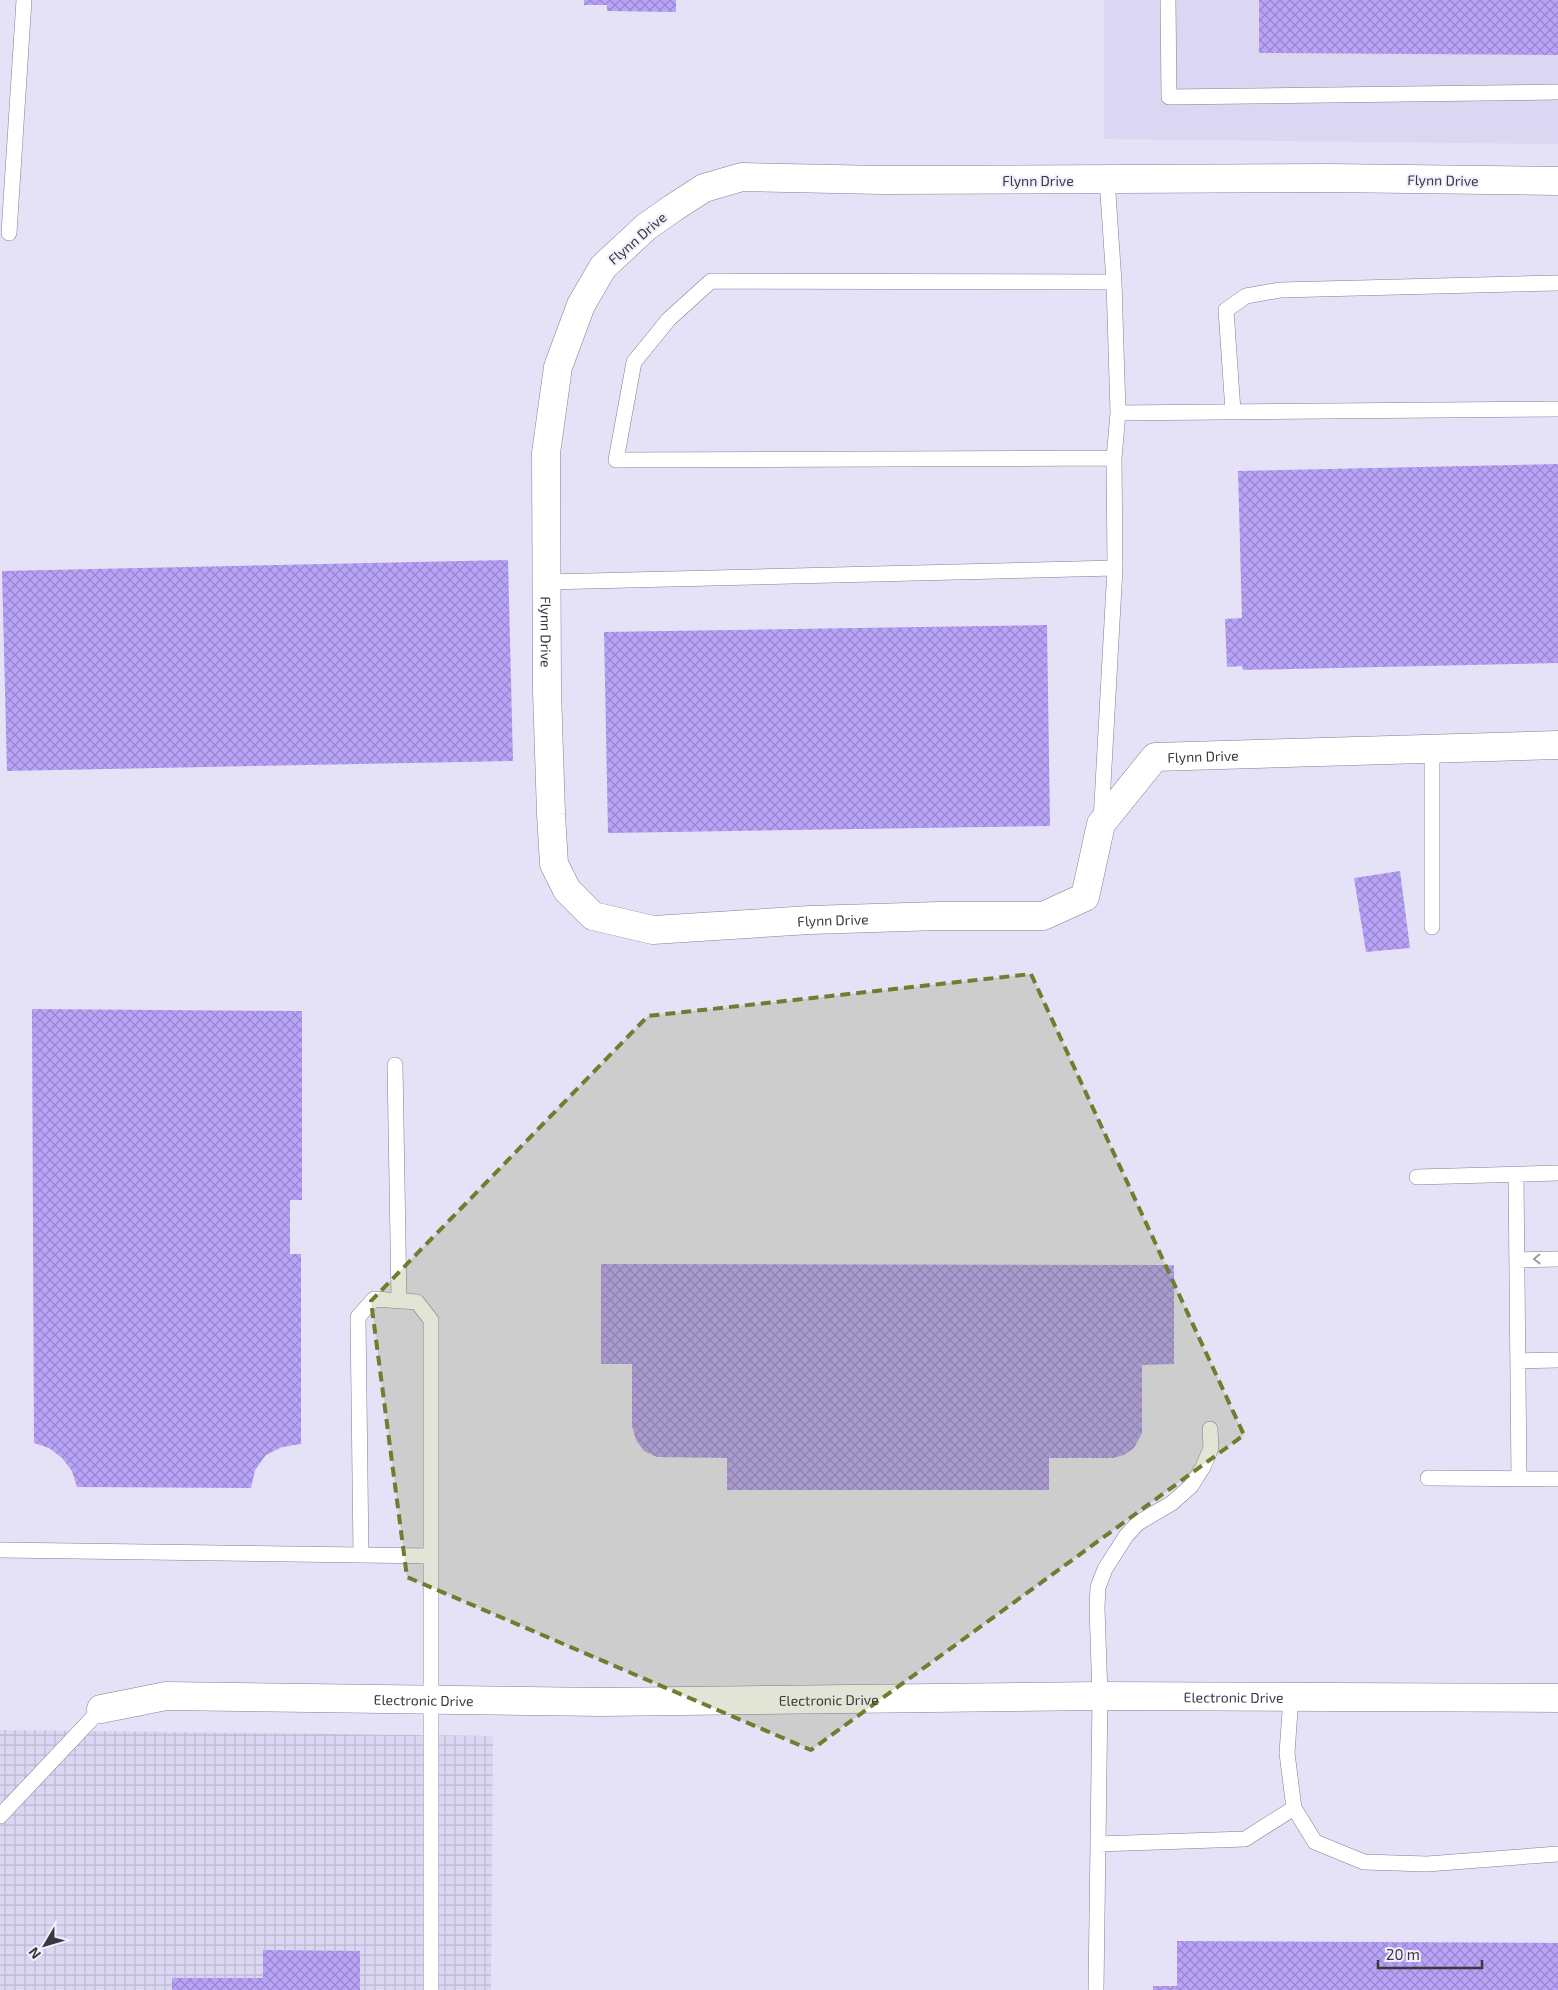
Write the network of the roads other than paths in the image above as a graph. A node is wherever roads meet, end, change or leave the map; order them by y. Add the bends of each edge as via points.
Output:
1 (24, 0) edge
2 (1168, 0) edge
3 (1558, 92) edge
4 (1107, 179) junction
5 (1558, 181) edge
6 (9, 233) dead end
7 (1114, 282) junction
8 (1558, 283) edge
9 (1558, 409) edge
10 (1233, 411) junction
11 (1118, 413) junction
12 (1114, 458) junction
13 (1115, 568) junction
14 (547, 582) junction
15 (1558, 745) edge
16 (1432, 749) junction
17 (1101, 824) junction
18 (1432, 928) dead end
19 (395, 1065) dead end
20 (1558, 1173) edge
21 (1516, 1174) junction
22 (1417, 1177) dead end
23 (1558, 1259) edge
24 (1517, 1260) junction
25 (399, 1300) junction
26 (1558, 1360) edge
27 (1519, 1361) junction
28 (1210, 1429) dead end
29 (1428, 1478) dead end
30 (1519, 1479) junction
31 (1558, 1479) edge
32 (0, 1550) edge
33 (361, 1555) junction
34 (431, 1556) junction
35 (1100, 1696) junction
36 (1291, 1697) junction
37 (1558, 1698) edge
38 (430, 1701) junction
39 (101, 1709) joint
40 (1294, 1808) junction
41 (0, 1816) edge
42 (1098, 1844) junction
43 (1558, 1854) edge
44 (431, 1990) edge
45 (1096, 1990) edge

1 - 6 lane
2 - 3 lane via 1169,97
4 - 5 street, Flynn Drive
4 - 7 lane
4 - 14 street, Flynn Drive via 742,177 704,188 646,227 603,267 581,305 558,367 546,453
7 - 11 lane
7 - 12 lane via 712,281 669,319 634,362 616,460
8 - 10 lane via 1280,290 1246,296 1226,310
9 - 10 lane
10 - 11 lane
11 - 12 lane
12 - 13 lane
13 - 14 lane
13 - 17 lane
14 - 17 street, Flynn Drive via 547,691 554,864 567,890 593,916 653,930 850,919 1043,916 1085,897
15 - 16 street, Flynn Drive
16 - 17 street, Flynn Drive via 1155,757
16 - 18 lane
19 - 25 lane
20 - 21 lane
21 - 22 lane
21 - 24 lane
23 -> 24 lane
24 - 27 lane
25 - 33 lane via 374,1299 358,1317
25 - 34 lane via 418,1302 431,1320
26 - 27 lane
27 - 30 lane
28 - 35 lane via 1211,1448 1190,1486 1172,1503 1138,1523 1105,1569 1098,1587 1097,1608
29 - 30 lane
30 - 31 lane
32 - 33 lane
33 - 34 lane
34 - 38 lane
35 - 36 street, Electronic Drive
35 - 38 street, Electronic Drive
35 - 42 lane
36 - 37 street, Electronic Drive
36 - 40 lane via 1287,1753
38 - 39 street, Electronic Drive via 166,1696
38 - 44 lane
39 - 41 lane
40 - 42 lane via 1246,1839
40 - 43 lane via 1315,1842 1364,1862 1427,1864
42 - 45 lane

